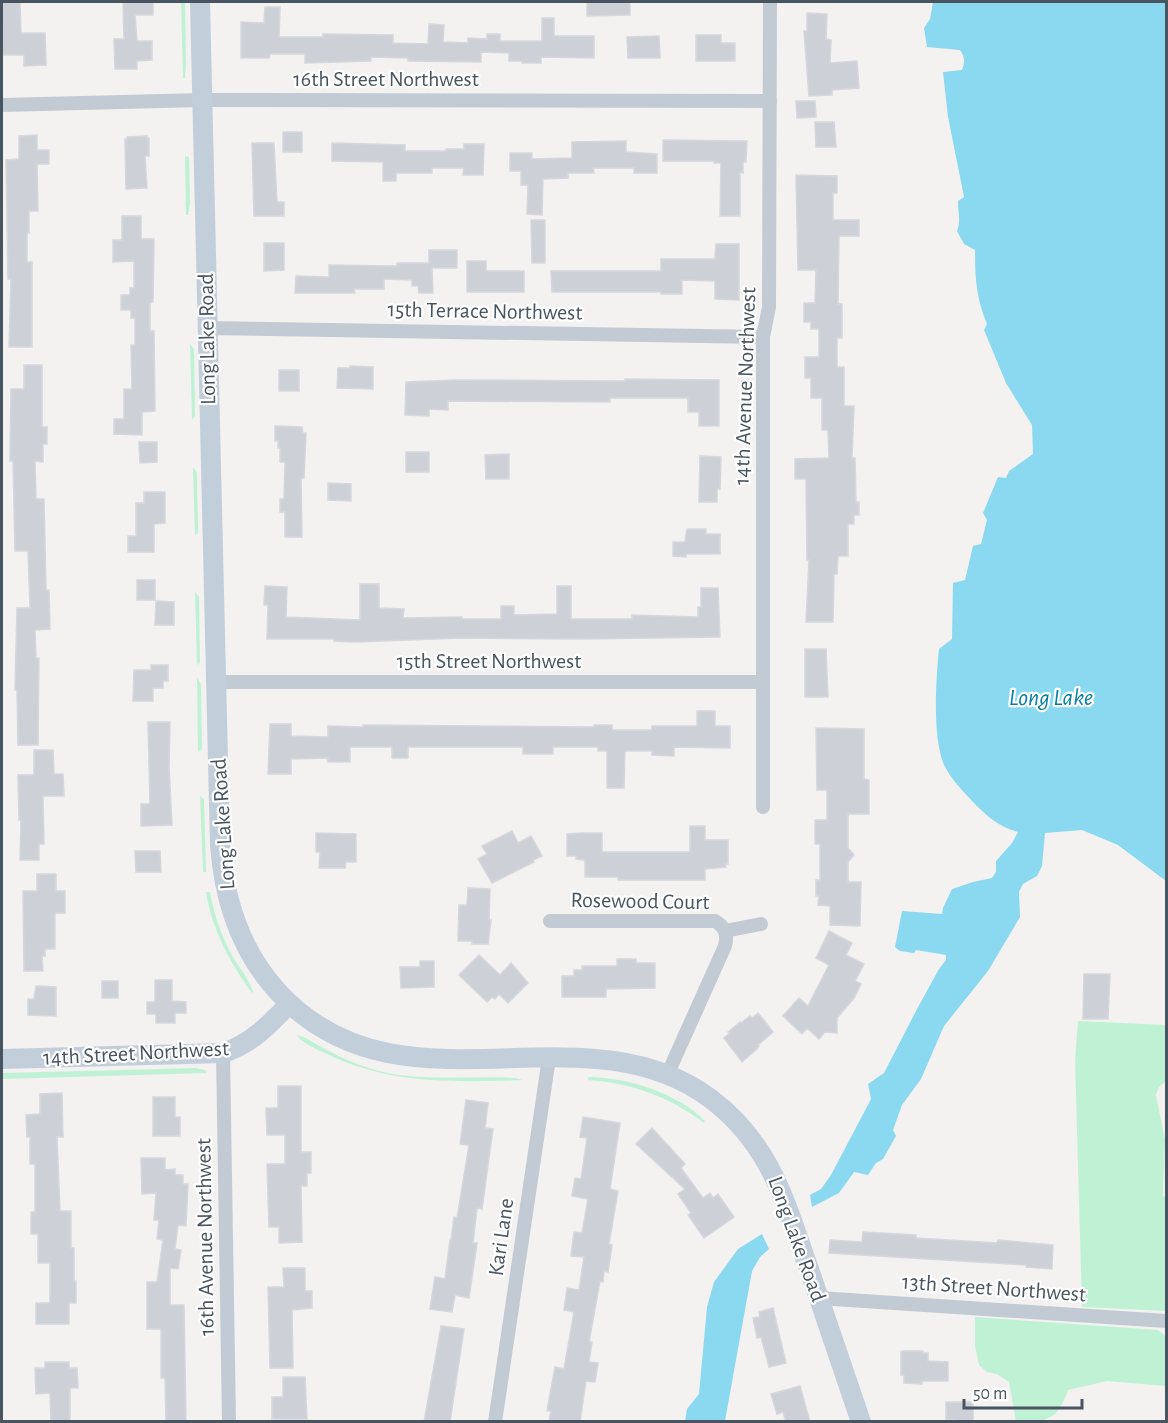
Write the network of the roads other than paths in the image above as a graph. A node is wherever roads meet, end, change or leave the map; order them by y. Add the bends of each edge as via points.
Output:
1 (200, 2) edge
2 (770, 2) edge
3 (202, 100) junction
4 (770, 101) junction
5 (2, 105) edge
6 (207, 328) junction
7 (763, 337) junction
8 (216, 681) junction
9 (761, 682) junction
10 (763, 807) dead end
11 (550, 921) dead end
12 (761, 924) dead end
13 (725, 931) junction
14 (289, 1004) junction
15 (223, 1053) junction
16 (549, 1058) junction
17 (2, 1059) edge
18 (668, 1073) junction
19 (819, 1298) junction
20 (1167, 1321) edge
21 (229, 1422) edge
22 (495, 1422) edge
23 (861, 1422) edge

1 - 3 street, Long Lake Road
2 - 4 street, 14th Avenue Northwest
3 - 4 street, 16th Street Northwest
3 - 5 street, 16th Street Northwest
3 - 6 street, Long Lake Road
4 - 7 street, 14th Avenue Northwest via 769,307
6 - 7 street, 15th Terrace Northwest
6 - 8 street, Long Lake Road
7 - 9 street, 14th Avenue Northwest
8 - 9 street, 15th Street Northwest
8 - 14 street, Long Lake Road via 220,845 226,895 251,956
9 - 10 street, 14th Avenue Northwest
11 - 13 street, Rosewood Court via 715,921
12 - 13 street, Rosewood Court
13 - 18 street, Rosewood Court via 725,946
14 - 15 street, 14th Street Northwest via 241,1047
14 - 16 street, Long Lake Road via 333,1034 385,1053 447,1060
15 - 17 street, 14th Street Northwest
15 - 21 street, 16th Avenue Northwest
16 - 18 street, Long Lake Road via 598,1058
16 - 22 street, Kari Lane
18 - 19 street, Long Lake Road via 711,1099 752,1140 779,1185
19 - 20 street, 13th Street Northwest
19 - 23 street, Long Lake Road

